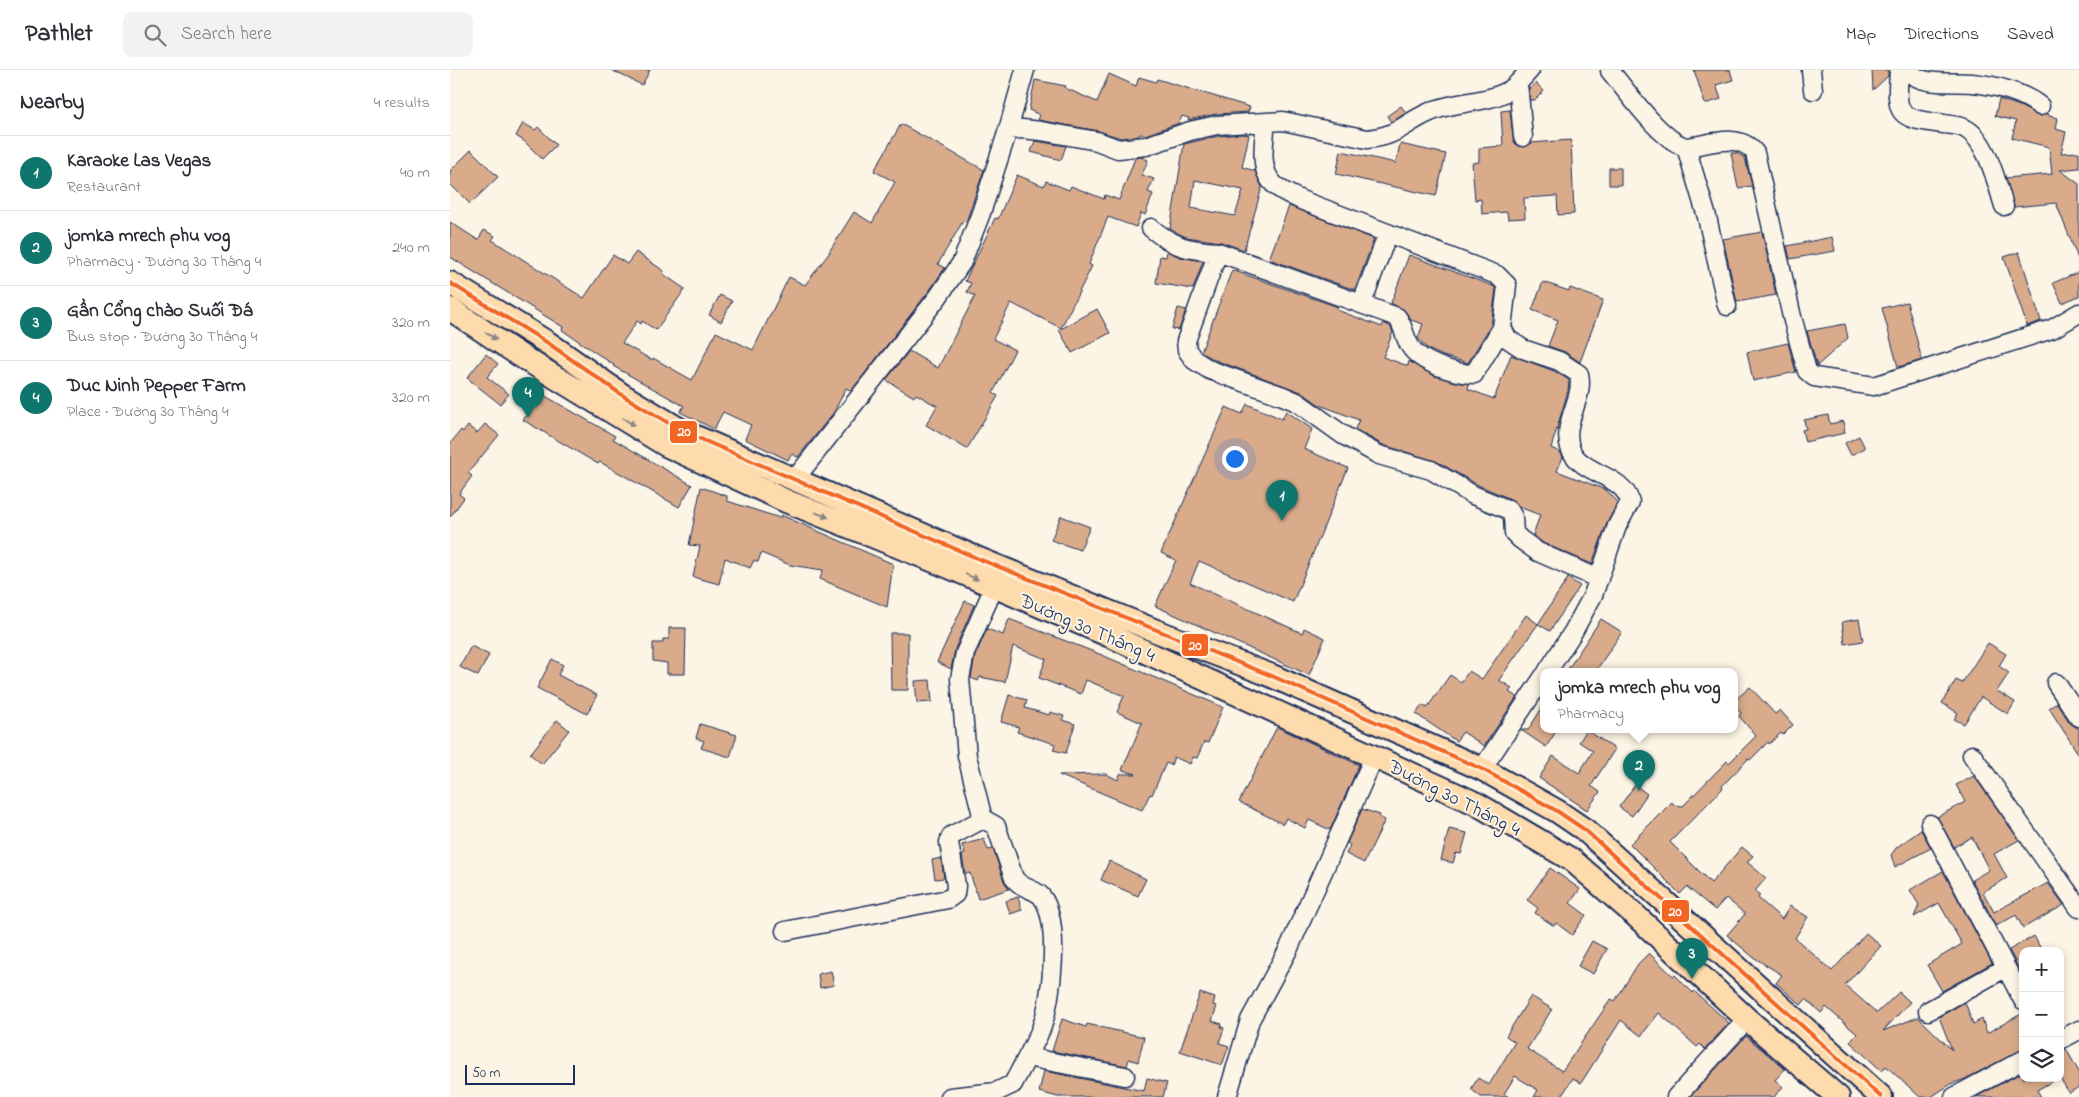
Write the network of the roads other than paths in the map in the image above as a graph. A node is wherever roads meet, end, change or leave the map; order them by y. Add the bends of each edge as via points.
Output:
1 (1025, 70) edge
2 (1610, 70) edge
3 (1811, 70) edge
4 (1899, 70) edge
5 (1906, 70) edge
6 (1524, 76) edge
7 (1813, 90) dead end
8 (2040, 106) dead end
9 (1266, 122) junction
10 (1008, 130) junction
11 (1523, 137) dead end
12 (1686, 147) junction
13 (2004, 206) dead end
14 (1151, 228) dead end
15 (1388, 233) junction
16 (1218, 252) junction
17 (450, 282) edge
18 (1362, 303) junction
19 (1727, 306) dead end
20 (450, 309) edge
21 (2079, 313) edge
22 (1502, 328) junction
23 (795, 479) junction
24 (786, 501) junction
25 (1599, 580) junction
26 (994, 587) junction
27 (1549, 668) edge
28 (1258, 669) junction
29 (1540, 682) edge
30 (2056, 683) dead end
31 (1241, 697) junction
32 (2079, 717) edge
33 (1972, 755) dead end
34 (1374, 756) junction
35 (1482, 769) junction
36 (982, 819) junction
37 (1930, 824) dead end
38 (1654, 893) junction
39 (2079, 908) edge
40 (1635, 914) junction
41 (785, 931) dead end
42 (2005, 968) junction
43 (2019, 993) edge
44 (1928, 1012) dead end
45 (1747, 1019) junction
46 (2079, 1030) edge
47 (2064, 1038) edge
48 (1027, 1057) junction
49 (2019, 1062) edge
50 (1125, 1076) dead end
51 (1015, 1091) edge
52 (950, 1097) edge
53 (1227, 1097) edge
54 (1676, 1097) edge
55 (1838, 1097) edge
56 (1881, 1097) edge
57 (1954, 1097) edge

1 - 10 street
2 - 12 street via 1656,126 1680,146
3 - 7 street
4 - 13 street via 1899,109 1906,116 1965,128 1976,137 1990,164
5 - 8 street via 1924,81 1987,85 2031,98
6 - 9 street via 1496,96 1430,112 1380,138 1367,139 1283,121
6 - 11 street
9 - 10 street via 1217,125 1146,146 1118,149 1041,130
9 - 15 street via 1263,158 1267,176 1276,186 1301,200
10 - 23 street via 962,262
12 - 19 street via 1707,217
12 - 21 street via 1733,141 1749,145 1755,153 1799,344 1807,371 1814,377 1874,386 2052,329
14 - 16 street via 1188,250
15 - 18 street
15 - 22 street via 1497,276 1507,285
16 - 18 street
16 - 25 street via 1186,341 1187,350 1194,360 1210,370 1297,402 1379,455 1430,470 1473,495 1509,510 1514,533 1520,539 1538,552
17 - 23 main road, Đường 30 Tháng 4 via 682,431
18 - 22 street via 1397,317 1411,348 1424,359 1462,374 1474,374
20 -> 24 main road, Đường 30 Tháng 4 via 666,445
22 - 25 street via 1508,339 1523,349 1559,360 1579,374 1579,387 1568,428 1572,451 1584,464 1626,490 1629,497 1630,502 1617,526
23 - 24 main road
23 - 28 main road, Đường 30 Tháng 4 via 1156,632
24 -> 26 main road, Đường 30 Tháng 4
25 - 27 street via 1573,632
26 - 31 main road, Đường 30 Tháng 4 via 1115,638
26 - 36 street via 965,653 960,680 967,756
28 - 31 main road
28 - 35 main road, Đường 30 Tháng 4
29 - 35 street
30 - 32 street
31 - 34 main road, Đường 30 Tháng 4
33 - 39 street
34 - 40 main road, Đường 30 Tháng 4 via 1477,804 1542,841 1572,860
34 - 53 street via 1288,950 1250,1020
35 - 38 main road, Đường 30 Tháng 4 via 1585,830
36 - 41 street via 951,836 949,842 956,886 955,894 948,899
36 - 48 street via 996,826 1014,878 1019,885 1041,896 1051,923 1051,974 1046,1012
37 - 42 street
38 - 40 main road
38 - 56 main road, Đường 30 Tháng 4
40 - 45 main road, Đường 30 Tháng 4
42 - 43 street
42 - 44 street
45 - 54 street
45 - 55 main road, Đường 30 Tháng 4
46 - 47 street
48 - 50 street
48 - 51 street
49 - 57 street
51 - 52 street

